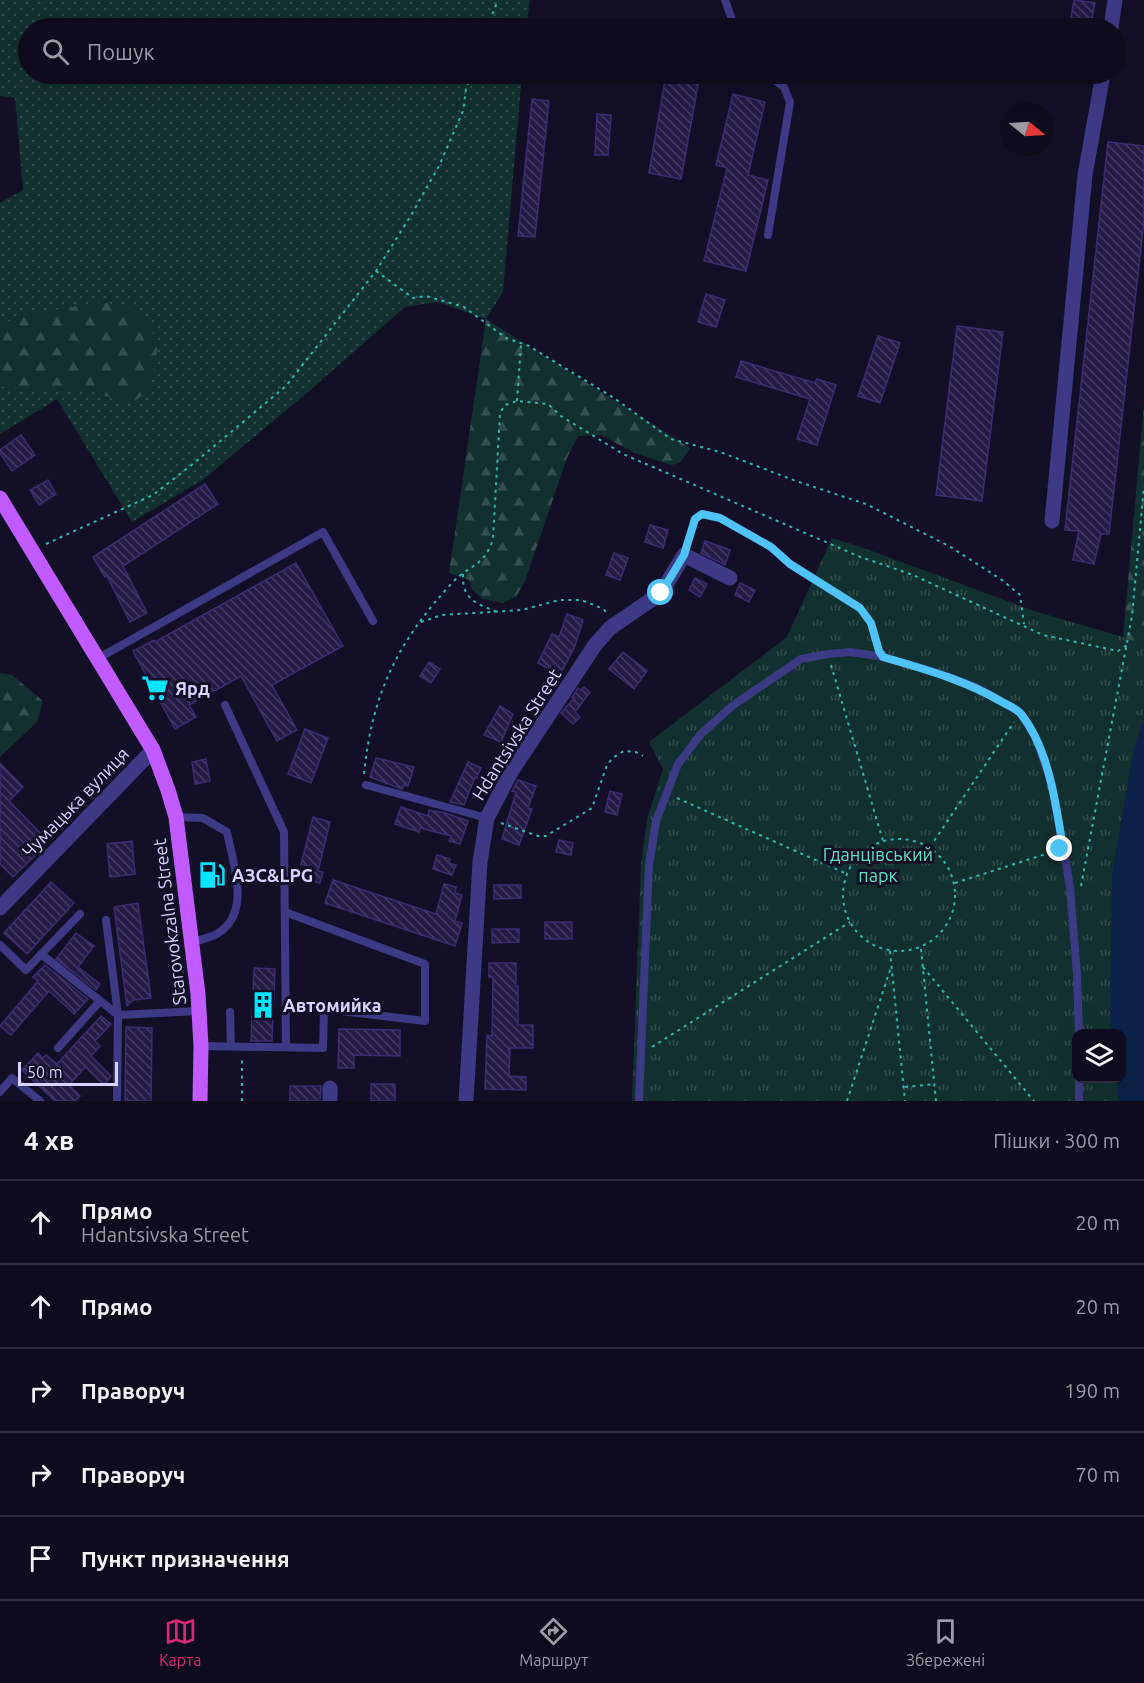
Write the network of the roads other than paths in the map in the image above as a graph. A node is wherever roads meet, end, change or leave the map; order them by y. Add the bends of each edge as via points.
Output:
1 (724, 0) edge
2 (1115, 0) edge
3 (731, 18) edge
4 (1112, 18) edge
5 (780, 84) edge
6 (1101, 84) edge
7 (768, 235) dead end
8 (0, 498) edge
9 (1052, 521) dead end
10 (730, 578) dead end
11 (373, 621) dead end
12 (97, 659) junction
13 (225, 705) dead end
14 (153, 750) junction
15 (366, 785) road end
16 (176, 817) junction
17 (487, 818) junction
18 (0, 908) edge
19 (285, 912) junction
20 (80, 914) dead end
21 (106, 920) dead end
22 (193, 942) junction
23 (0, 945) edge
24 (41, 954) junction
25 (100, 1001) junction
26 (199, 1011) junction
27 (230, 1012) dead end
28 (118, 1015) junction
29 (1078, 1029) edge
30 (201, 1046) junction
31 (231, 1046) junction
32 (286, 1047) junction
33 (58, 1048) dead end
34 (1078, 1083) edge
35 (0, 1092) edge
36 (40, 1101) edge
37 (117, 1101) edge
38 (200, 1101) edge
39 (466, 1101) edge
40 (639, 1101) edge
41 (1079, 1101) edge

1 - 3 lane
2 - 4 street
5 - 7 lane via 790,102
6 - 9 street via 1085,175
8 - 12 main road, Starovokzalna Street
10 - 17 street, Hdantsivska Street via 684,555 661,593 610,627 511,772
11 - 12 lane via 323,532
12 - 14 main road, Starovokzalna Street
13 - 19 lane via 284,832
14 - 16 main road, Starovokzalna Street
14 - 18 street, Чумацька вулиця
15 - 17 lane
16 - 22 main road, Starovokzalna Street
16 - 22 lane via 203,818 227,832 239,895 235,916 217,934
17 - 39 street, Hdantsivska Street via 480,862
19 - 32 lane
19 - 32 lane via 425,964 425,1021 324,1009 323,1048
20 - 24 lane
21 - 28 lane
22 - 26 main road, Starovokzalna Street
23 - 24 lane via 26,970
24 - 25 lane
25 - 28 lane
25 - 33 lane
26 - 28 lane
26 - 30 main road, Starovokzalna Street
27 - 31 lane
28 - 37 lane
29 - 40 lane via 1070,887 1052,784 1036,738 1020,712 976,687 935,672 883,657 852,652 828,654 801,659 732,706 678,764 656,821 649,865
30 - 31 lane
30 - 38 main road, Starovokzalna Street
31 - 32 lane
34 - 41 lane
35 - 36 lane via 12,1078

